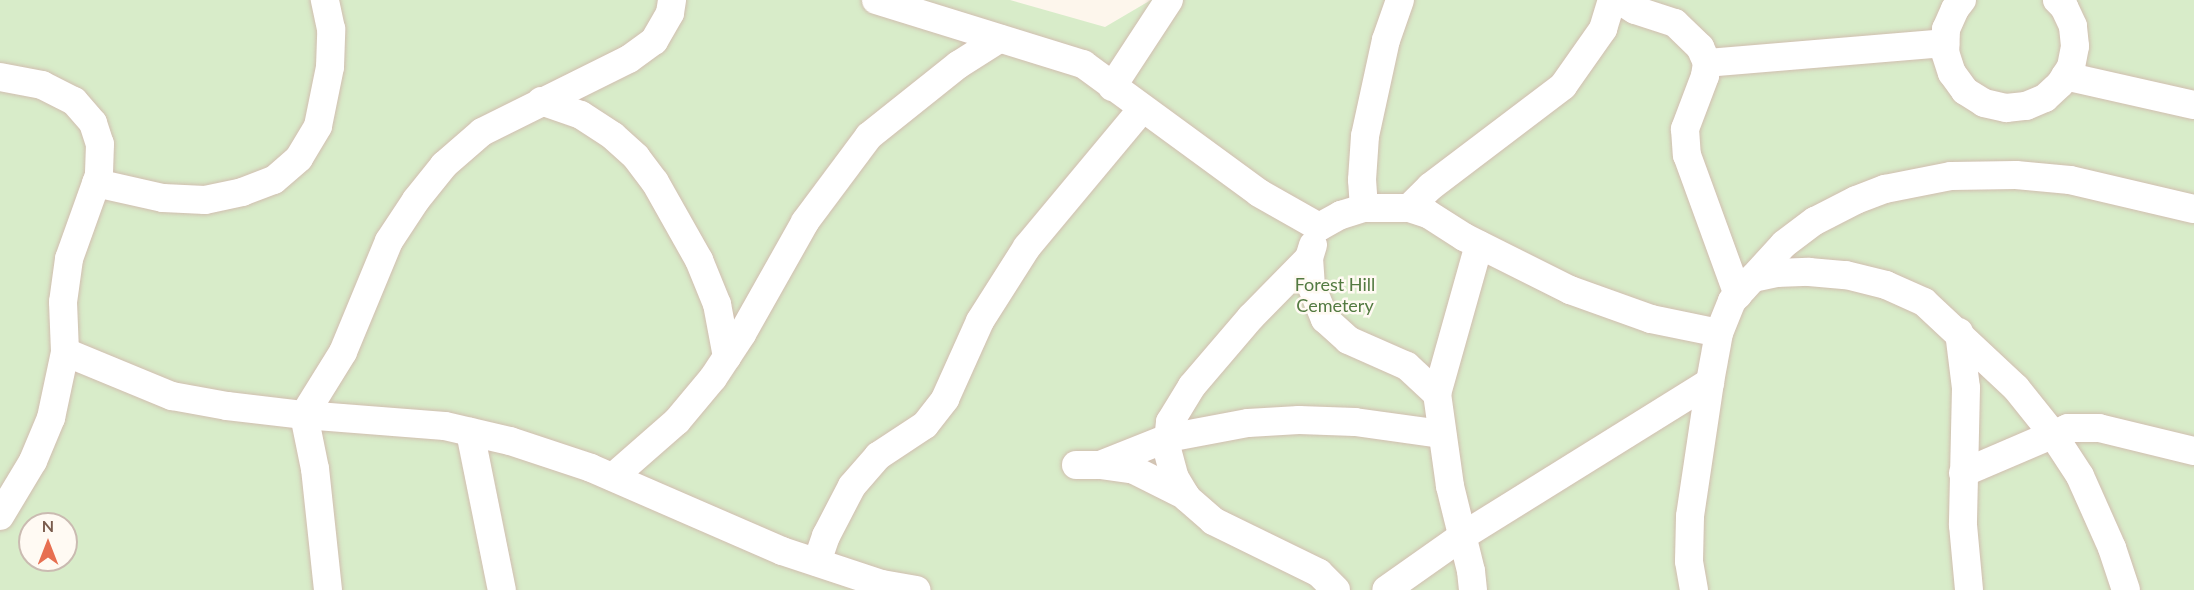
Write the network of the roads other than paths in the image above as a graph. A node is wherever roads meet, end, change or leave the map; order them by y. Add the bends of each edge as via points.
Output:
1 (325, 0) edge
2 (672, 0) edge
3 (876, 0) edge
4 (1169, 0) edge
5 (1400, 0) edge
6 (1962, 0) edge
7 (2057, 0) edge
8 (1622, 3) edge
9 (999, 39) junction
10 (1946, 43) junction
11 (1707, 63) junction
12 (0, 76) edge
13 (2065, 76) junction
14 (1112, 87) junction
15 (541, 101) junction
16 (2194, 105) edge
17 (1142, 109) junction
18 (96, 183) junction
19 (1364, 208) junction
20 (1409, 208) junction
21 (2194, 209) edge
22 (1318, 227) junction
23 (1479, 245) junction
24 (1308, 258) junction
25 (1745, 286) junction
26 (1959, 332) junction
27 (1719, 333) junction
28 (65, 352) junction
29 (1446, 355) junction
30 (727, 357) junction
31 (1407, 366) junction
32 (1710, 382) junction
33 (1437, 394) junction
34 (304, 415) junction
35 (470, 432) junction
36 (2052, 433) junction
37 (1442, 434) junction
38 (1168, 438) junction
39 (2194, 452) edge
40 (1963, 473) junction
41 (613, 477) junction
42 (1186, 496) junction
43 (0, 516) edge
44 (1464, 535) junction
45 (828, 574) edge
46 (328, 590) edge
47 (502, 590) edge
48 (916, 590) edge
49 (1336, 590) edge
50 (1386, 590) edge
51 (1473, 590) edge
52 (1694, 590) edge
53 (1969, 590) edge
54 (2127, 590) edge

1 - 18 lane via 331,29 330,67 318,126 299,158 274,180 205,200 163,198
2 - 15 lane via 670,13 654,41 600,75
3 - 9 lane
4 - 14 lane
5 - 19 lane via 1386,40 1365,136
6 - 10 lane via 1946,29
7 - 13 lane via 2073,26 2075,46
8 - 11 lane via 1675,23 1700,47
8 - 20 lane via 1563,86 1430,187
9 - 14 lane via 1083,64
9 - 30 lane via 949,72 869,136 805,222
10 - 11 lane
10 - 13 lane via 1952,73 1965,91 1984,103 2006,108 2026,106 2045,98
11 - 25 lane via 1685,129 1687,155
12 - 18 lane via 42,85 74,101 93,123 100,144
13 - 16 lane
14 - 17 lane
15 - 30 lane via 581,115 613,136 655,182 699,260 717,304
15 - 34 lane via 482,132 444,165 416,200 388,241 343,352
17 - 22 lane via 1259,193
17 - 45 lane via 1027,247 980,321 945,399 925,425 878,456 852,486 826,536
18 - 28 lane via 69,259 63,302
19 - 20 lane
19 - 22 lane
20 - 23 lane via 1428,214
21 - 25 lane via 2070,180 1984,174 1951,176 1885,189 1815,221 1784,244
22 - 24 lane
23 - 27 lane via 1570,290 1651,319
23 - 29 lane
24 - 31 lane via 1311,285 1325,319 1348,340
24 - 38 lane via 1192,386 1170,422
25 - 26 lane via 1776,273 1856,277 1924,302
25 - 27 lane via 1732,301
26 - 36 lane via 2016,388
26 - 40 lane via 1966,388
27 - 32 lane
28 - 34 lane via 172,396
28 - 43 lane via 51,418 33,461
29 - 31 lane
29 - 33 lane
30 - 41 lane via 677,421
31 - 33 lane
32 - 44 lane
32 - 52 lane via 1690,516 1689,561
33 - 37 lane
34 - 35 lane via 445,426
34 - 46 lane via 315,469
35 - 41 lane via 510,441
35 - 47 lane
36 - 39 lane via 2068,428 2099,428
36 - 40 lane
36 - 54 lane via 2080,476
37 - 38 lane via 1355,422 1299,420 1248,423
37 - 44 lane via 1450,486
38 - 42 lane via 1175,478
38 - 42 lane via 1088,465 1134,470
40 - 53 lane
41 - 45 lane
42 - 49 lane via 1213,521 1319,573
44 - 50 lane
44 - 51 lane
45 - 48 lane

